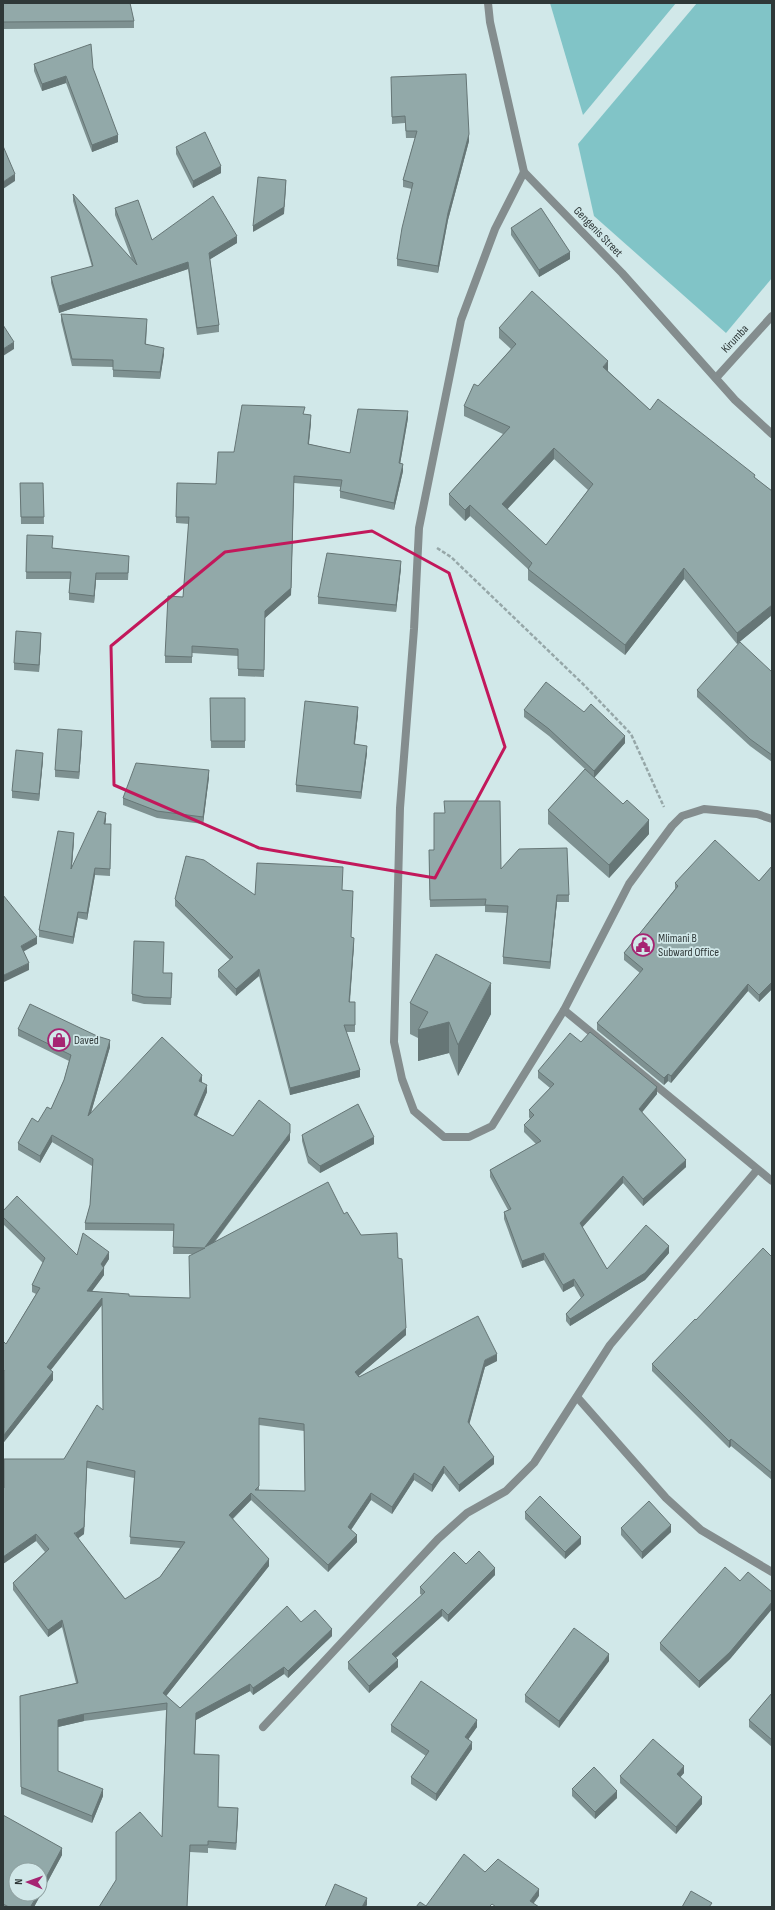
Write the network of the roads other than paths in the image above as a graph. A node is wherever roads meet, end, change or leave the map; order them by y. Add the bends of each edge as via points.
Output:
1 (488, 3) edge
2 (524, 172) junction
3 (772, 316) edge
4 (716, 378) junction
5 (772, 434) edge
6 (772, 819) edge
7 (564, 1010) junction
8 (757, 1170) junction
9 (772, 1181) edge
10 (576, 1397) junction
11 (772, 1572) edge
12 (263, 1727) dead end

1 - 2 street via 490,22
2 - 4 street, Gengenis Street via 622,273
2 - 7 street via 495,228 462,320 418,534 414,629 400,808 394,1042 402,1079 414,1111 444,1137 469,1137 492,1126
3 - 4 street, Kirumba
4 - 5 street, Gengenis Street via 735,400
6 - 7 street via 757,814 704,809 682,816 629,884
7 - 8 street
8 - 9 street
8 - 10 street via 610,1345
10 - 11 street via 666,1498 701,1530
10 - 12 street via 534,1463 506,1491 467,1513 438,1539

